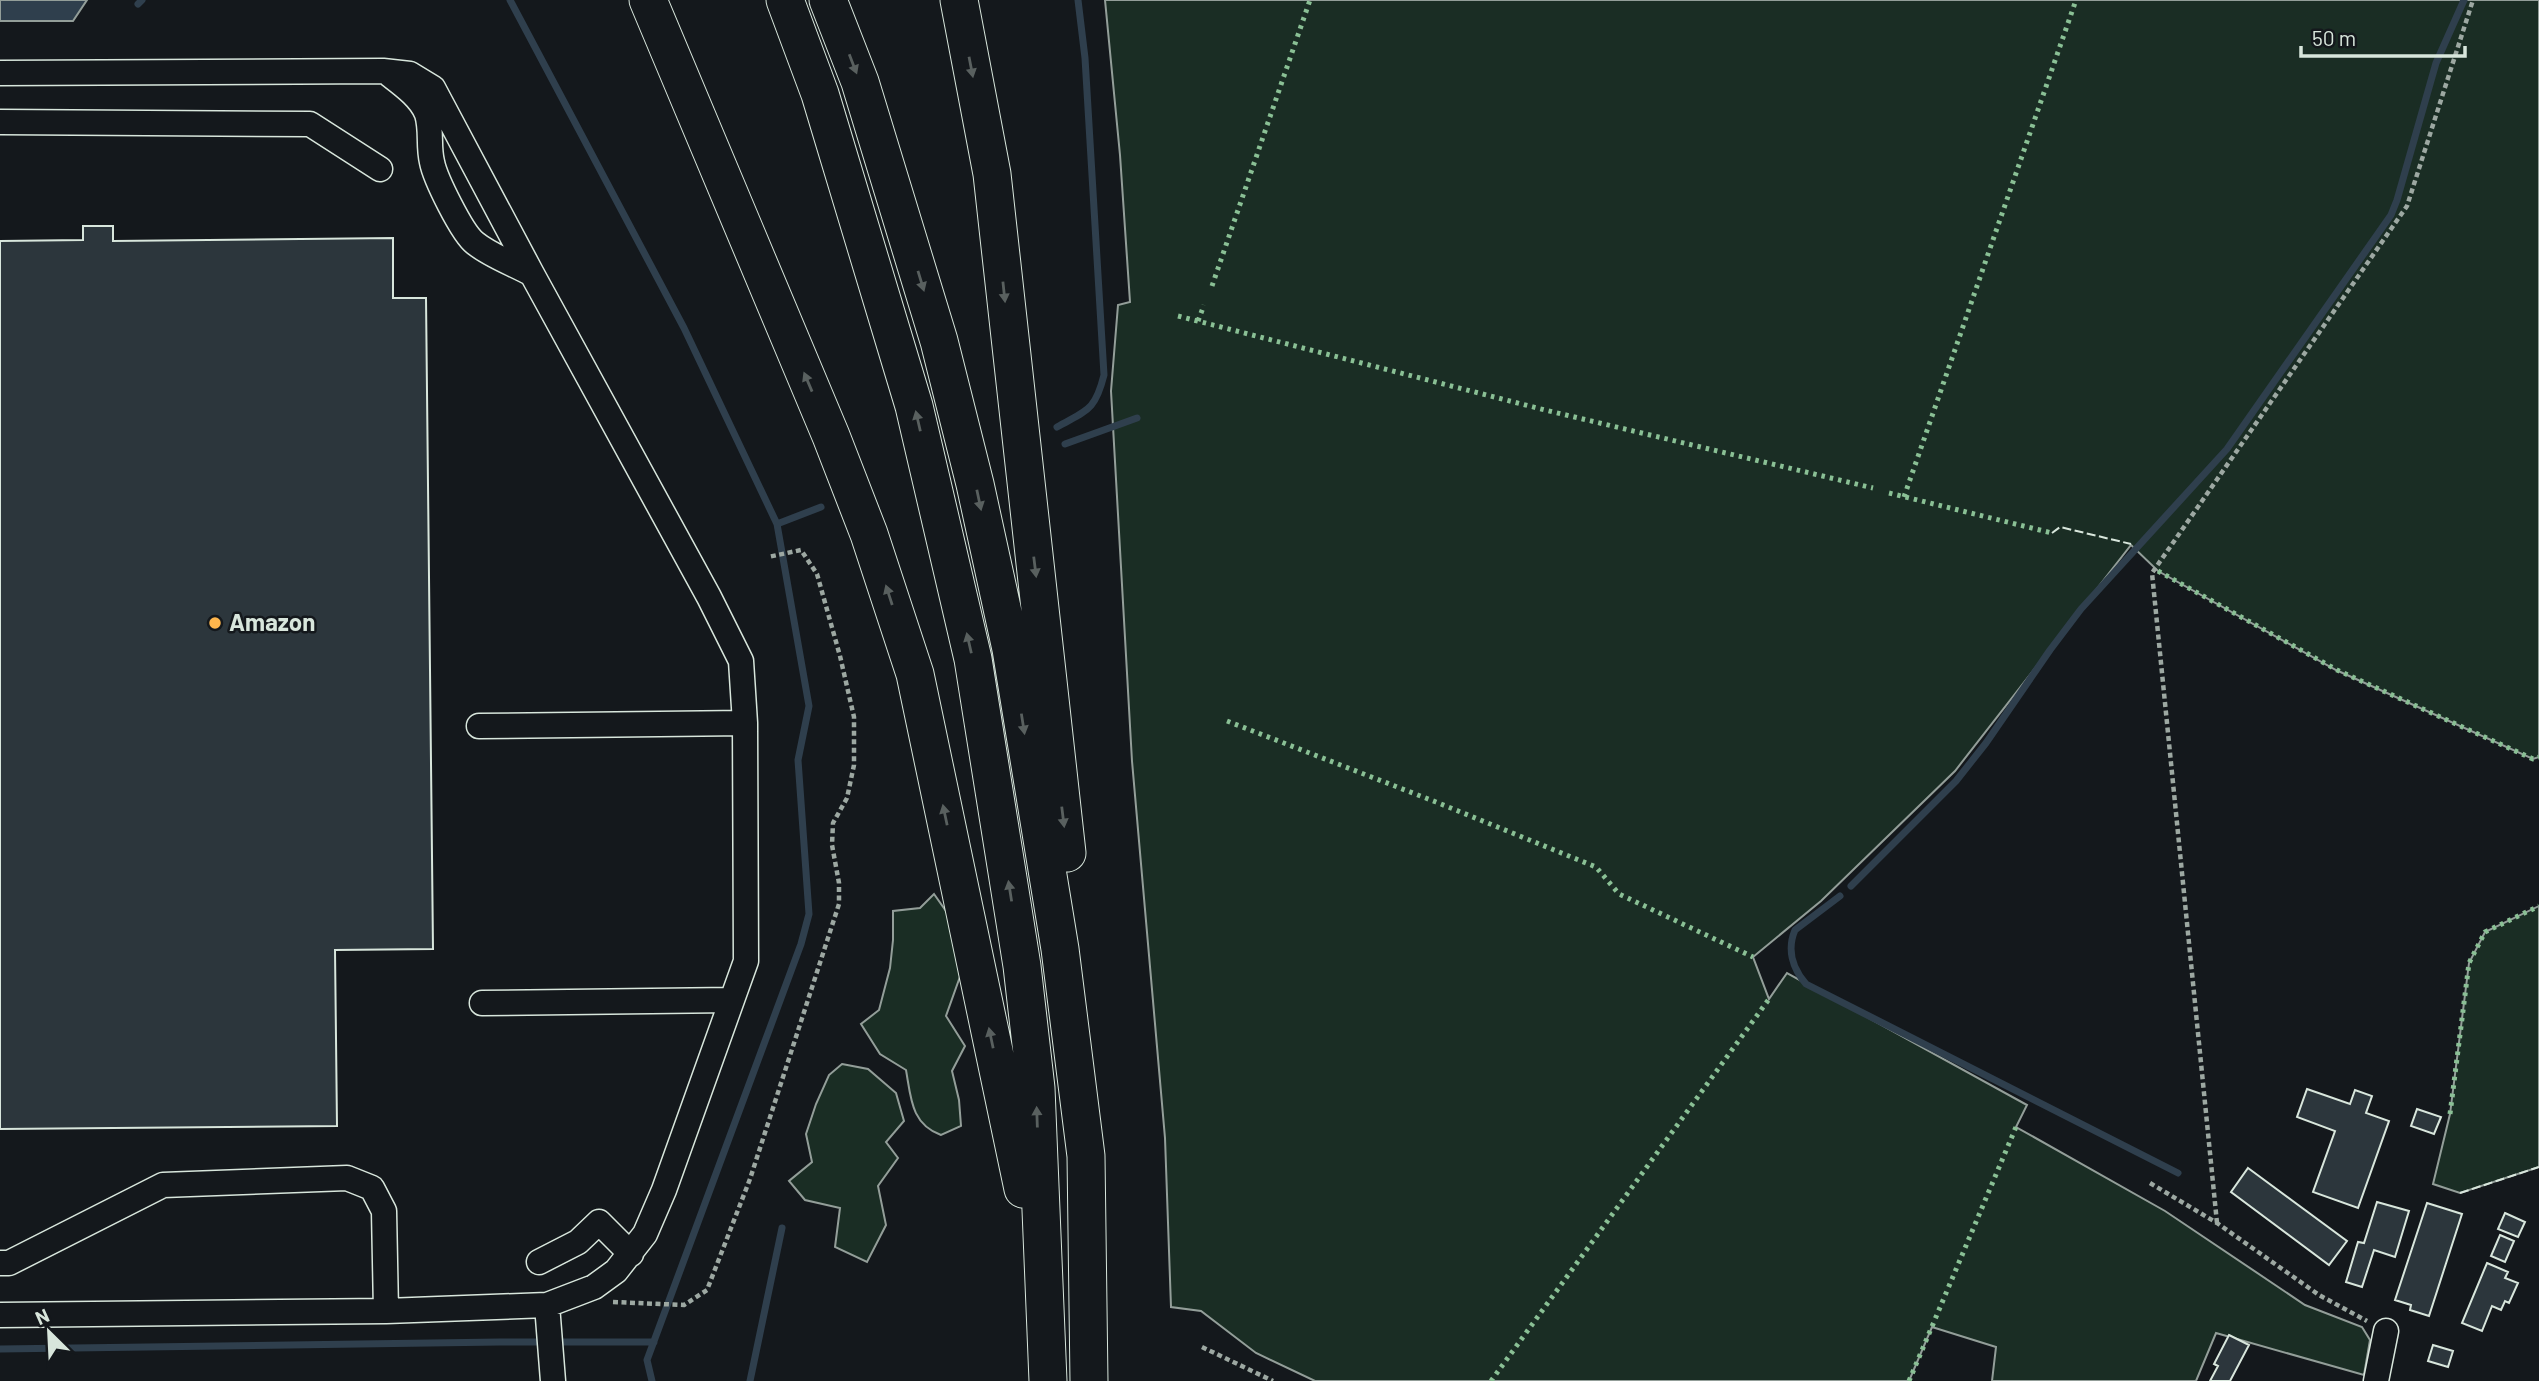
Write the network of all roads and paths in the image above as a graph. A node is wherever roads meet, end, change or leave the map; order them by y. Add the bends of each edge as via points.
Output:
1 (648, 0) edge
2 (785, 0) edge
3 (828, 0) edge
4 (958, 0) edge
5 (2473, 0) edge
6 (383, 71) junction
7 (0, 73) edge
8 (0, 122) edge
9 (380, 169) dead end
10 (531, 275) junction
11 (768, 557) dead end
12 (745, 723) junction
13 (480, 726) dead end
14 (732, 1000) junction
15 (482, 1003) dead end
16 (1086, 1156) junction
17 (2150, 1183) dead end
18 (2217, 1223) junction
19 (631, 1254) junction
20 (539, 1262) dead end
21 (0, 1263) edge
22 (594, 1287) junction
23 (1045, 1296) junction
24 (547, 1305) junction
25 (386, 1311) junction
26 (0, 1315) edge
27 (2386, 1331) joint
28 (1202, 1347) dead end
29 (553, 1381) edge
30 (1048, 1381) edge
31 (1089, 1381) edge
32 (1273, 1381) edge
33 (2376, 1381) edge

23 -> 1 highway via 915,674 831,436
23 -> 2 highway via 1036,1088 1020,953 973,659 914,405 820,94
3 -> 16 highway via 860,82 932,315 975,484 1011,649 1060,949
4 -> 16 highway via 992,174 1086,1022
5 - 18 path via 2407,206 2152,573
6 - 7 street
6 - 10 street via 410,74 433,88
6 - 10 street via 426,111 436,177 465,230 474,242
8 - 9 street via 310,124
10 - 12 street via 723,623 740,661
11 - 22 path via 801,550 817,574 854,717 854,765 847,798 833,823 839,904 750,1179 707,1290 680,1305 607,1301
12 - 13 street
12 - 14 street via 746,961
14 - 15 street
14 - 19 street via 664,1191
16 - 31 highway
17 - 18 path
18 - 27 path via 2319,1295
19 - 20 street via 599,1222 578,1242
19 - 22 street
21 - 25 street via 9,1263 163,1185 347,1178 372,1188 384,1211
22 - 24 street
23 - 30 highway
24 - 25 street
24 - 29 street
25 - 26 street
27 - 33 street
28 - 32 path

